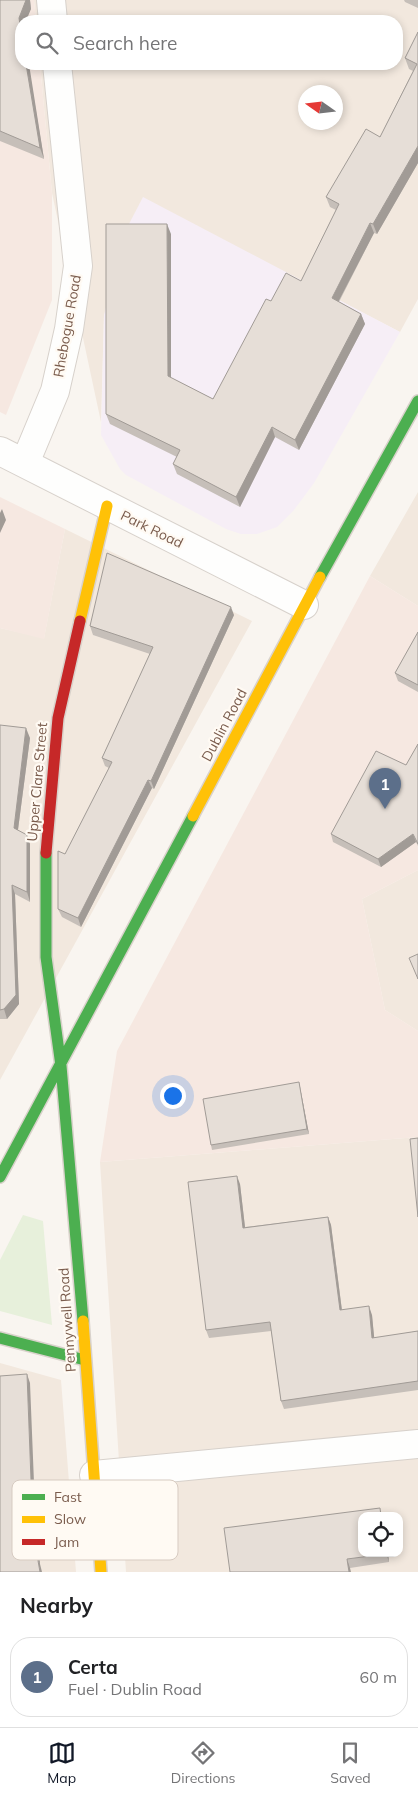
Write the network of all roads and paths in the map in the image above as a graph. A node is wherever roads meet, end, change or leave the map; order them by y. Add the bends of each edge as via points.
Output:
1 (51, 0) edge
2 (52, 15) edge
3 (58, 70) edge
4 (418, 401) edge
5 (0, 451) edge
6 (25, 463) junction
7 (107, 506) junction
8 (304, 605) junction
9 (61, 1066) junction
10 (0, 1177) edge
11 (0, 1338) edge
12 (85, 1360) junction
13 (418, 1444) edge
14 (94, 1475) junction
15 (94, 1480) edge

1 - 2 street
3 - 6 street, Rhebogue Road via 78,266 69,329 55,391
4 - 8 main road, Dublin Road
5 - 6 street, Park Road
6 - 7 street, Park Road
7 - 8 street, Park Road
7 - 9 main road, Upper Clare Street via 58,718 46,842 46,957
8 - 9 main road, Dublin Road
9 - 10 main road, Dublin Road
9 - 12 main road, Pennywell Road
11 - 12 main road
12 - 14 main road, Pennywell Road
13 - 14 street
14 - 15 main road, Pennywell Road

